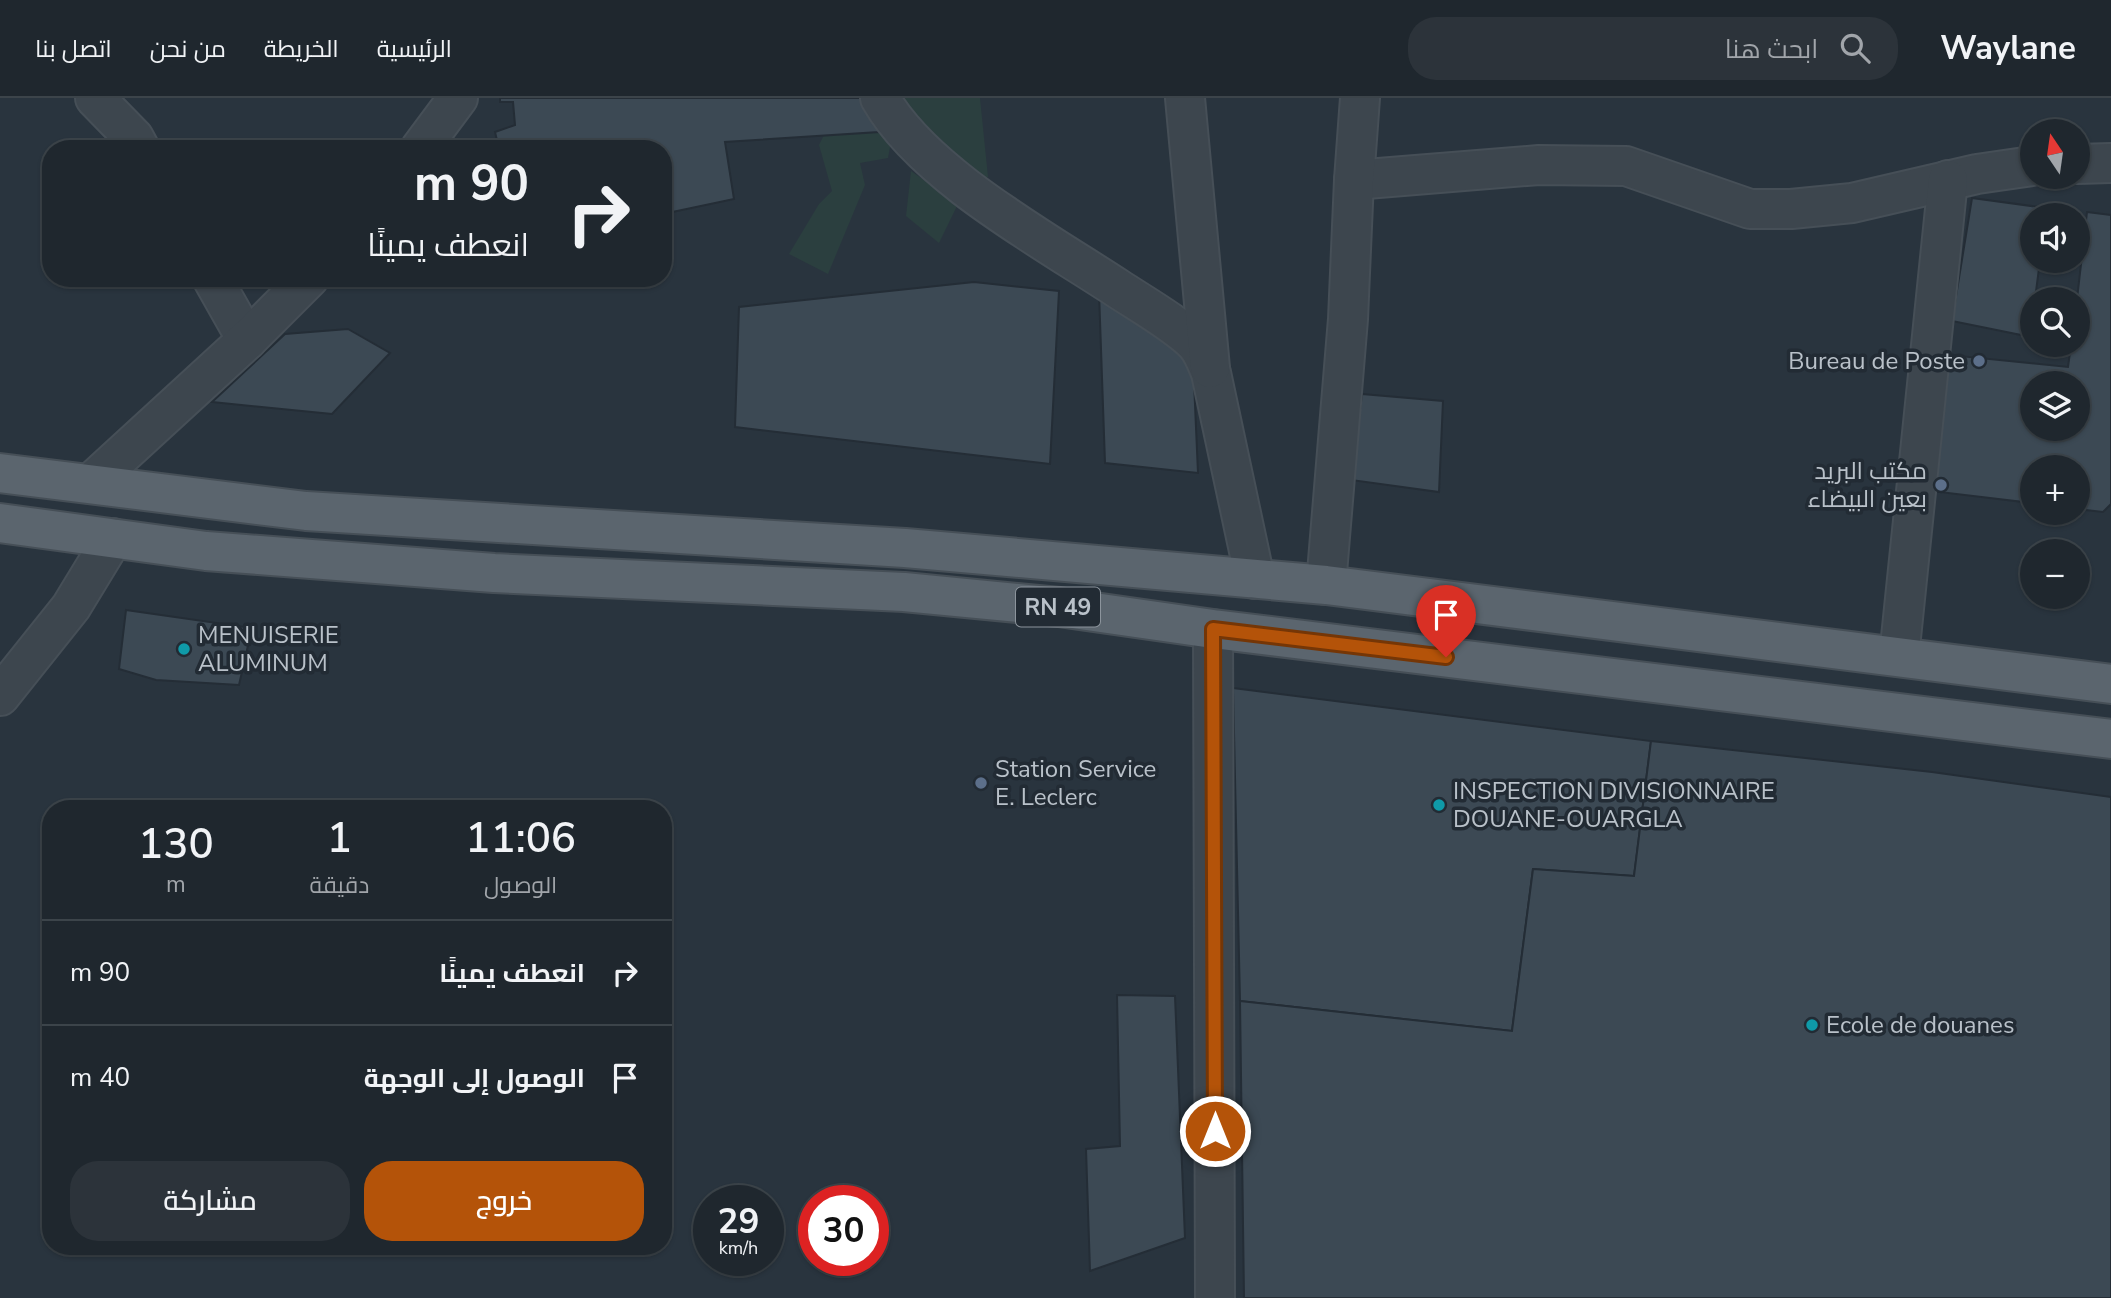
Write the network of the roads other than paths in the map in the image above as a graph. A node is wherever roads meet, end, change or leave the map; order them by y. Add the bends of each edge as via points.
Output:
1 (94, 98) edge
2 (458, 98) edge
3 (880, 98) edge
4 (1185, 98) edge
5 (1360, 98) edge
6 (135, 140) edge
7 (428, 140) edge
8 (2111, 163) edge
9 (2090, 164) edge
10 (2020, 168) edge
11 (1354, 180) junction
12 (1948, 180) junction
13 (217, 287) edge
14 (300, 287) edge
15 (247, 341) junction
16 (1211, 373) junction
17 (0, 472) edge
18 (90, 484) junction
19 (0, 523) edge
20 (113, 538) junction
21 (905, 548) junction
22 (1255, 579) junction
23 (1326, 585) junction
24 (904, 592) junction
25 (1213, 629) junction
26 (1899, 657) junction
27 (2111, 684) edge
28 (0, 696) edge
29 (2111, 739) edge
30 (1215, 1298) edge

1 - 6 street
2 - 7 street
3 - 16 street via 924,152 989,203 1195,343
4 - 16 street
5 - 11 street
8 - 9 street
10 - 12 street
11 - 12 street via 1539,165 1626,166 1750,209 1852,204
11 - 23 street via 1348,319
12 - 26 street
13 - 15 street
14 - 15 street
15 - 18 street
16 - 22 street
17 - 18 main road, RN 49
18 - 21 main road, RN 49 via 306,511
19 - 20 main road, RN 49
20 - 24 main road, RN 49 via 206,551 494,573
20 - 28 street via 71,607
21 - 22 main road, RN 49
21 - 24 main road
22 - 23 main road, RN 49
23 - 26 main road, RN 49
24 - 25 main road, RN 49 via 1059,607
25 - 29 main road, RN 49
25 - 30 street
26 - 27 main road, RN 49

